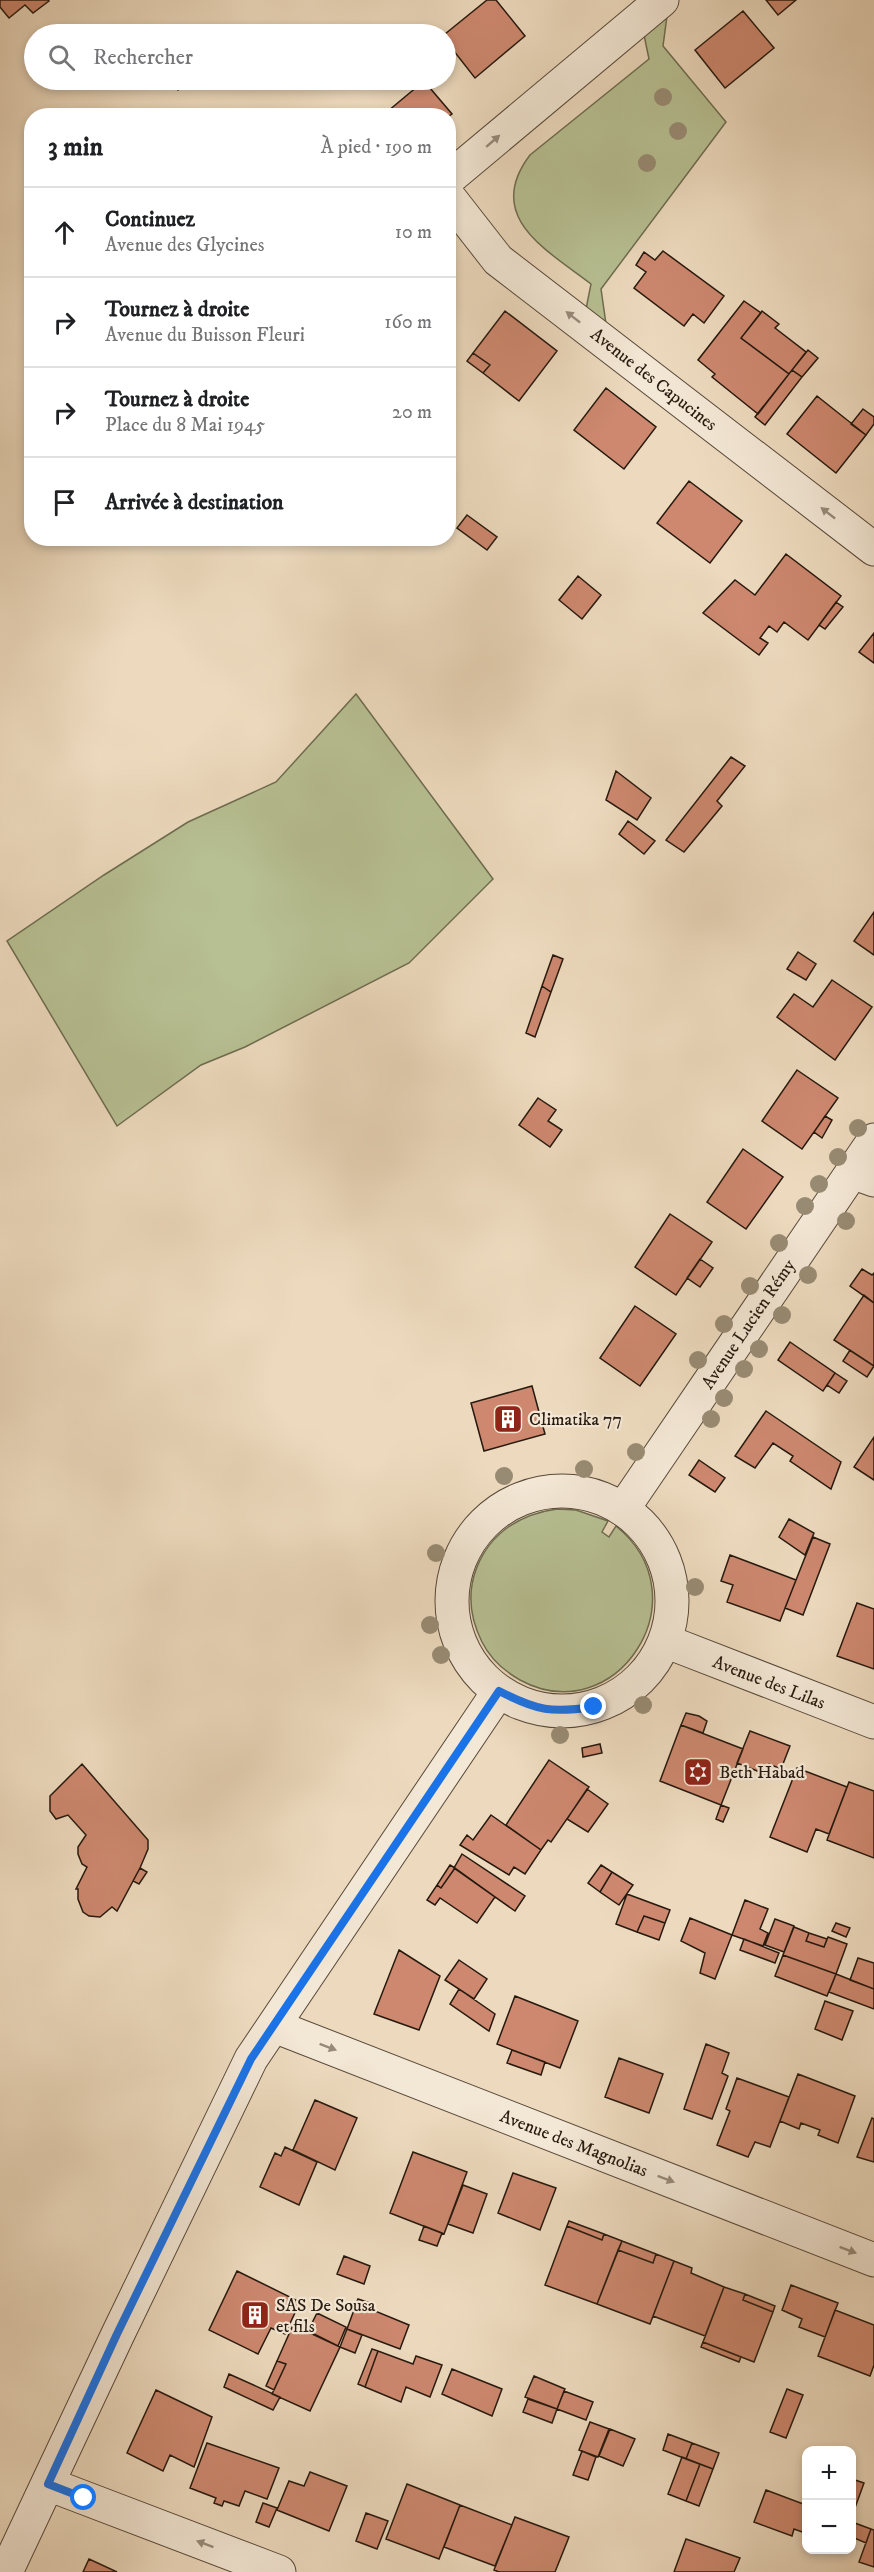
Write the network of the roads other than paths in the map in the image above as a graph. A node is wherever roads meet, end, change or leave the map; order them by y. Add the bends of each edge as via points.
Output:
1 (662, 0) edge
2 (456, 172) edge
3 (456, 206) edge
4 (874, 549) edge
5 (874, 1140) edge
6 (863, 1176) edge
7 (623, 1509) junction
8 (665, 1641) junction
9 (499, 1691) junction
10 (874, 1722) edge
11 (274, 2026) junction
12 (874, 2260) edge
13 (48, 2484) junction
14 (6, 2572) edge
15 (279, 2572) edge

2 -> 1 street
4 -> 3 street, Avenue des Capucines via 498,260
5 - 6 street, Avenue Lucien Rémy
6 - 7 street, Avenue Lucien Rémy
7 - 8 street via 651,1534 668,1567 673,1605
7 - 9 street via 595,1496 564,1491 533,1494 504,1507 480,1527 463,1552 453,1582 452,1613 460,1643 476,1670
8 - 9 street via 649,1670 624,1693 594,1707 561,1711 528,1706
8 - 10 street, Avenue des Lilas
9 - 11 street
11 -> 12 street, Avenue des Magnolias
11 - 13 street via 251,2059
13 - 14 street
15 -> 13 street

